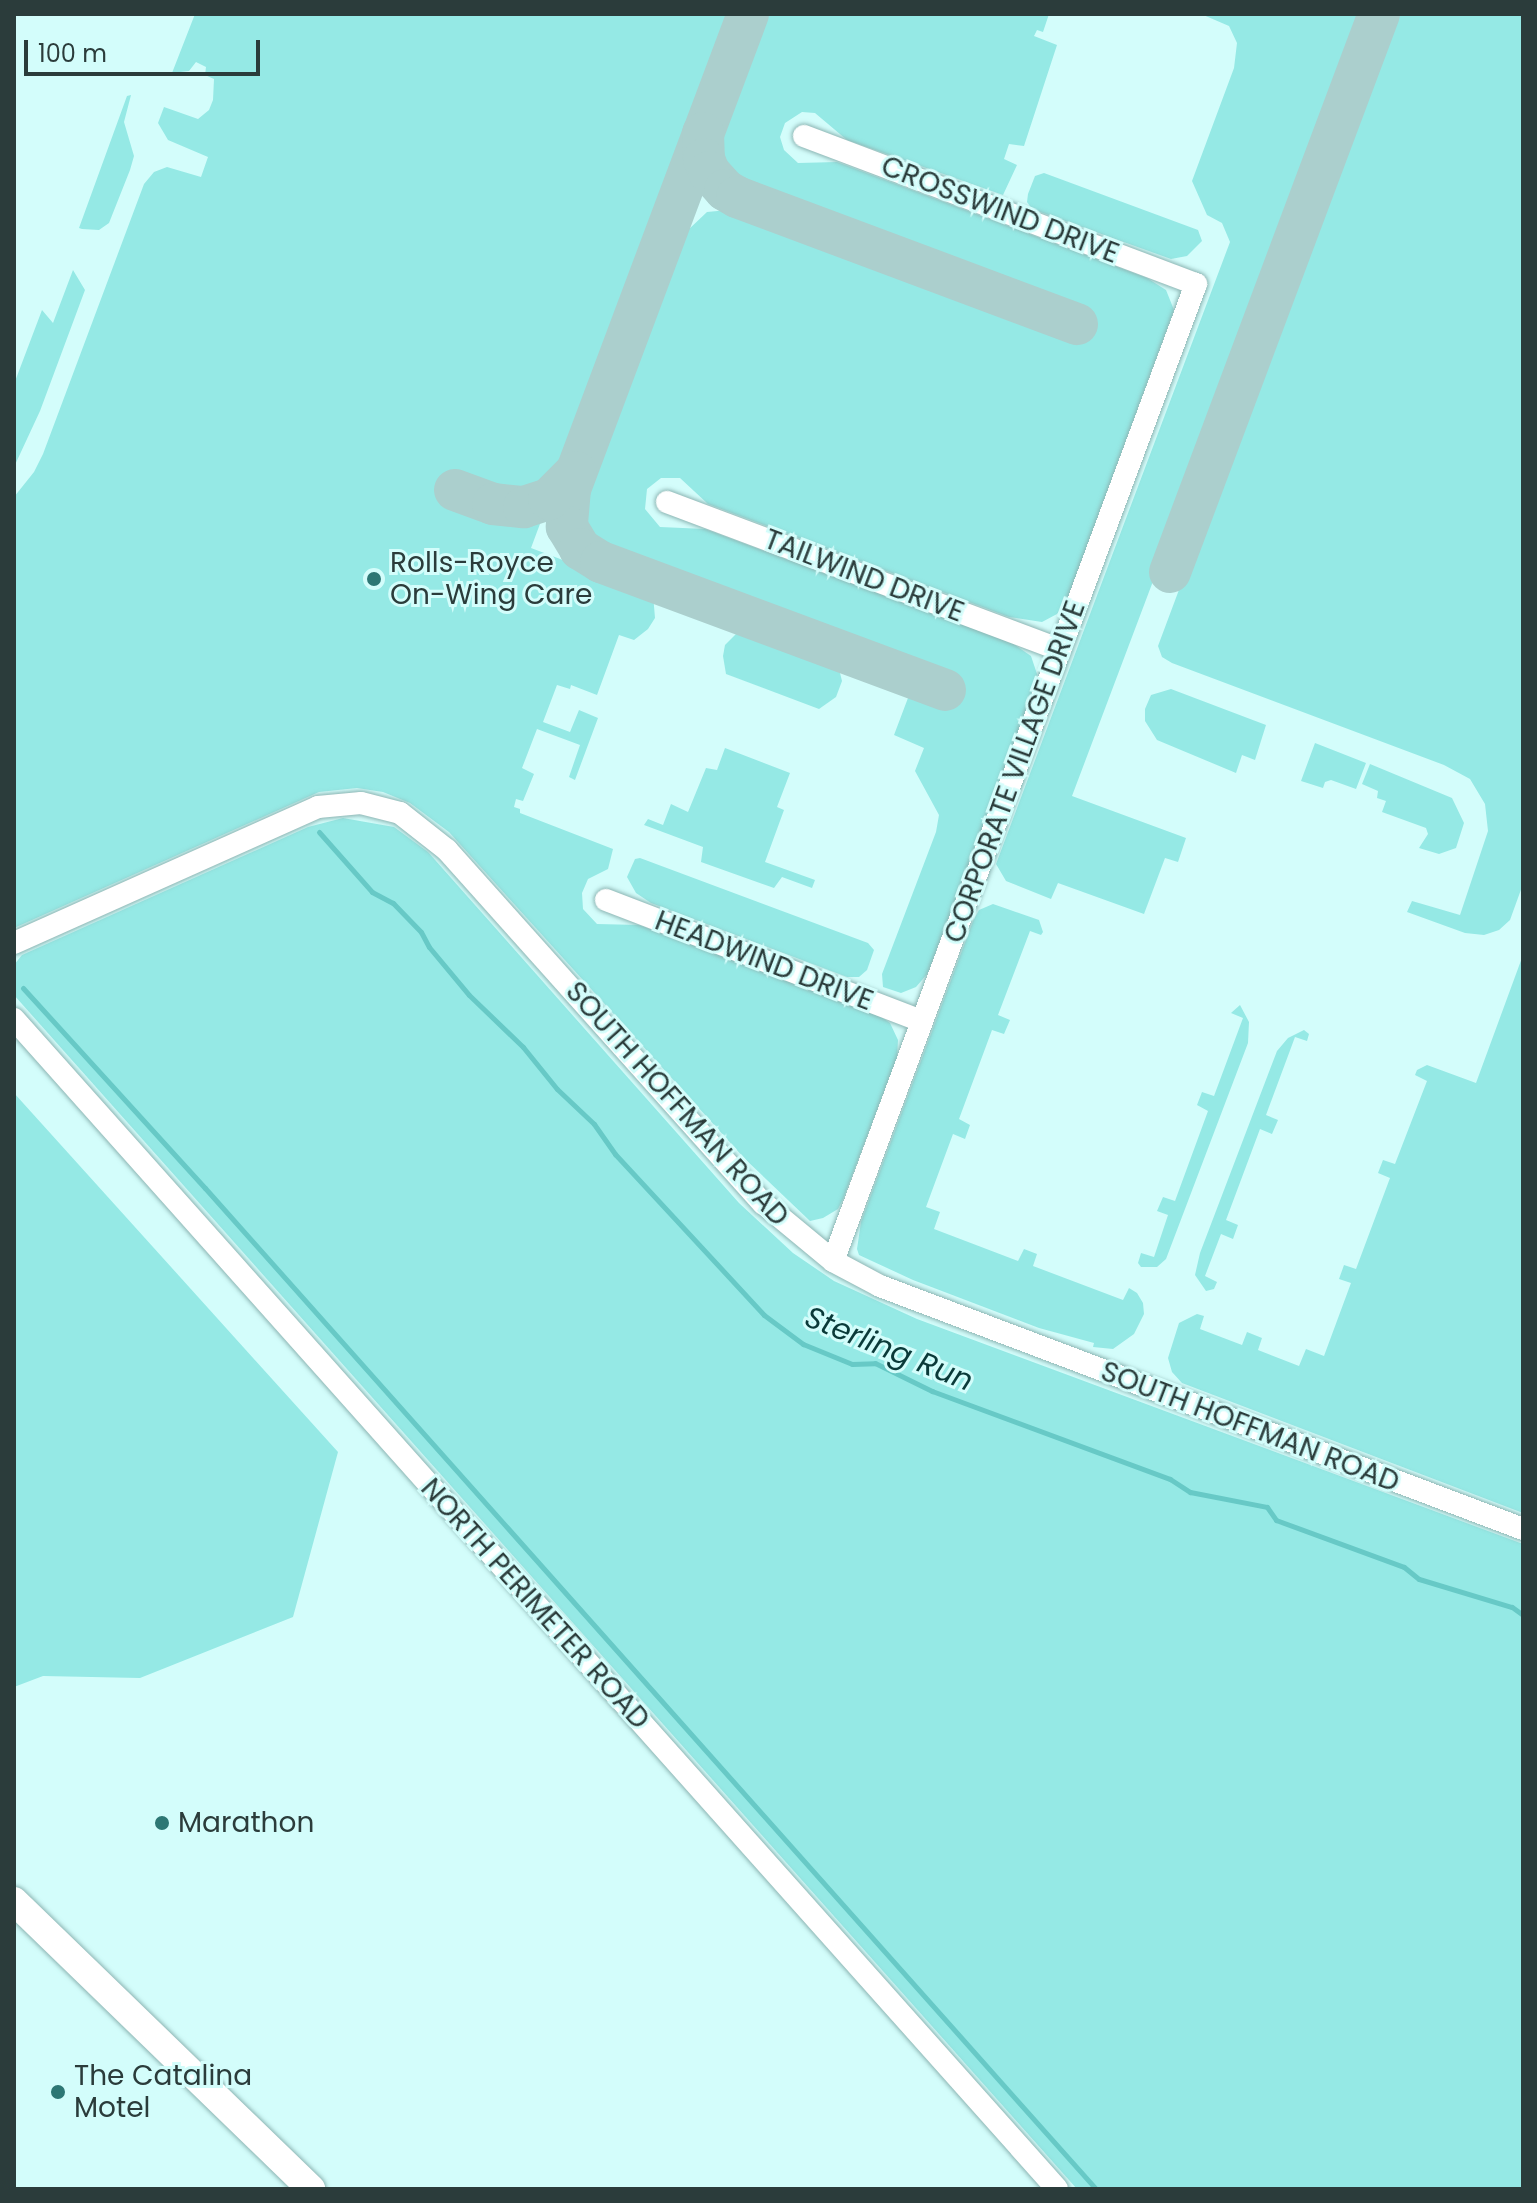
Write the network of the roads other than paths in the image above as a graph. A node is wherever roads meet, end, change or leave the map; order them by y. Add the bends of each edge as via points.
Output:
1 (804, 136) dead end
2 (1196, 284) joint
3 (667, 502) dead end
4 (1060, 650) junction
5 (606, 900) dead end
6 (14, 943) edge
7 (14, 1019) edge
8 (922, 1021) junction
9 (833, 1261) junction
10 (1523, 1529) edge
11 (14, 1901) edge
12 (311, 2189) edge
13 (1057, 2189) edge

1 - 2 street, CROSSWIND DRIVE
2 - 4 street, CORPORATE VILLAGE DRIVE
3 - 4 street, TAILWIND DRIVE
4 - 8 street, CORPORATE VILLAGE DRIVE
5 - 8 street, HEADWIND DRIVE
6 - 9 street, SOUTH HOFFMAN ROAD via 318,807 361,803 400,813 447,850 763,1203
7 - 13 street, NORTH PERIMETER ROAD
8 - 9 street, CORPORATE VILLAGE DRIVE
9 - 10 street, SOUTH HOFFMAN ROAD via 880,1286
11 - 12 main road

